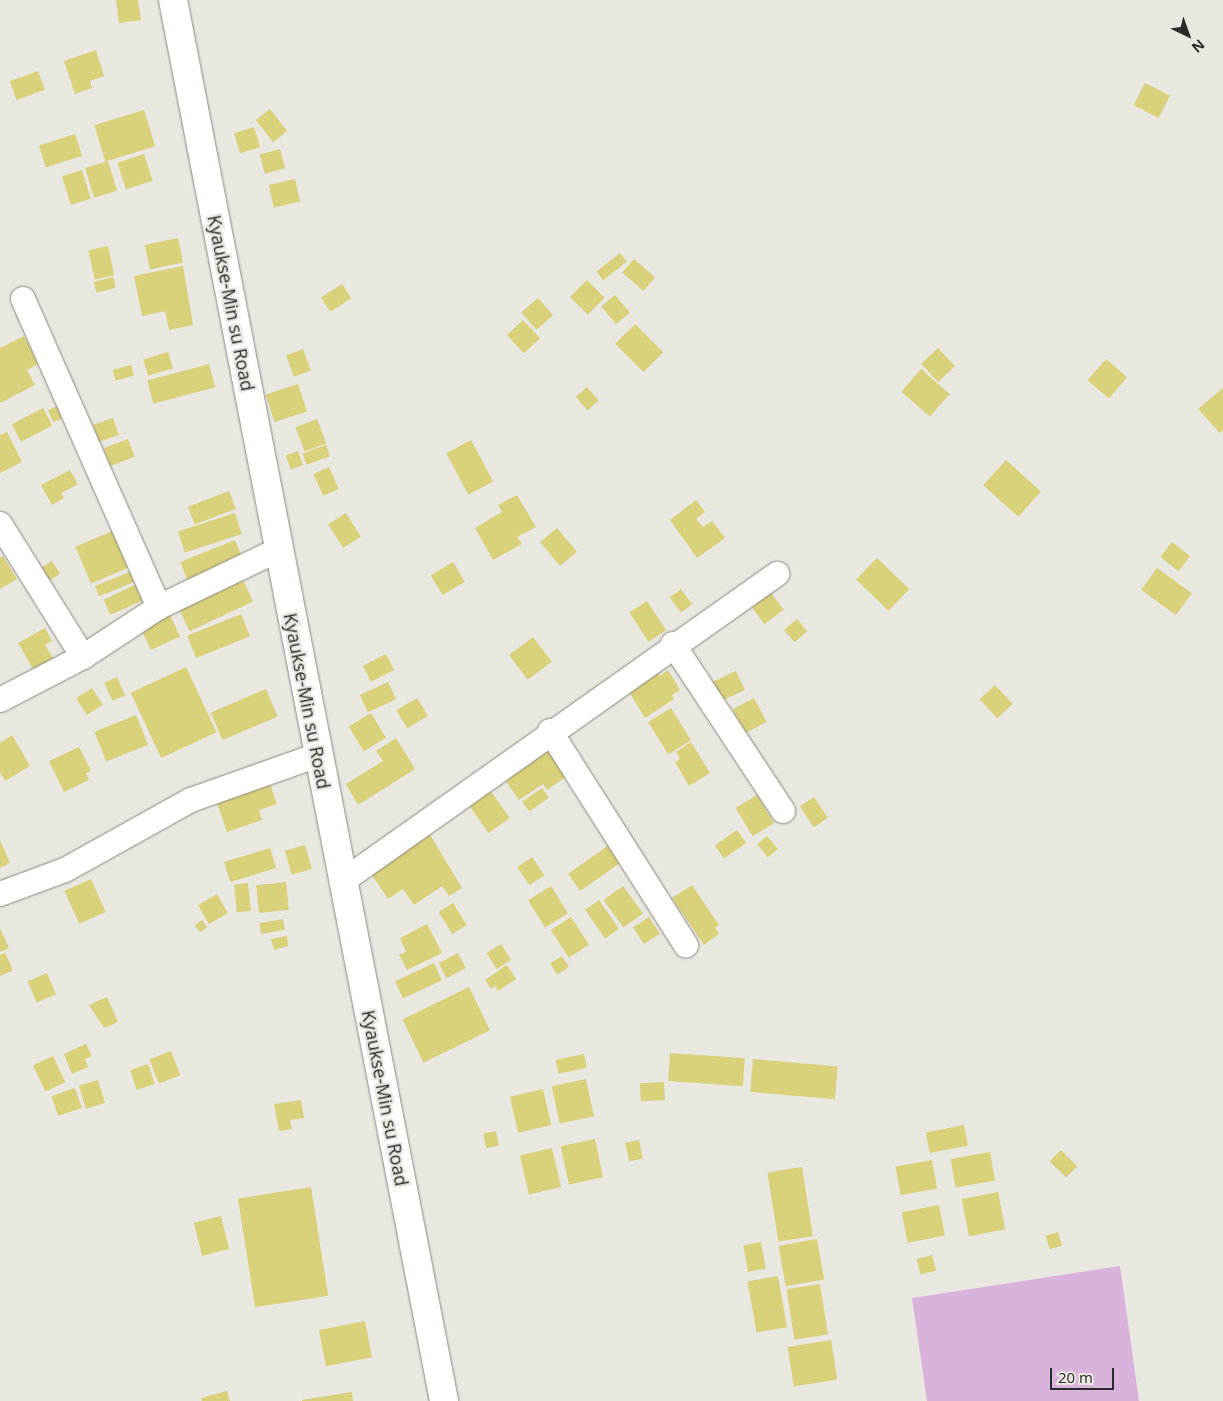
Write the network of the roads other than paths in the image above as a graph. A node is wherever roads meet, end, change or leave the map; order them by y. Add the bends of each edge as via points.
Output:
1 (173, 0) edge
2 (23, 299) dead end
3 (0, 524) edge
4 (278, 550) junction
5 (777, 574) dead end
6 (160, 607) junction
7 (673, 644) junction
8 (83, 657) junction
9 (0, 700) edge
10 (550, 731) junction
11 (318, 755) junction
12 (783, 811) dead end
13 (342, 880) junction
14 (0, 894) edge
15 (686, 945) dead end
16 (444, 1401) edge

1 - 4 street, Kyaukse-Min su Road
2 - 6 street
3 - 8 street
4 - 6 street
4 - 11 street, Kyaukse-Min su Road
5 - 7 street
6 - 8 street
7 - 10 street
7 - 12 street
8 - 9 street
10 - 13 street
10 - 15 street
11 - 13 street, Kyaukse-Min su Road
11 - 14 street via 191,800 65,870
13 - 16 street, Kyaukse-Min su Road

